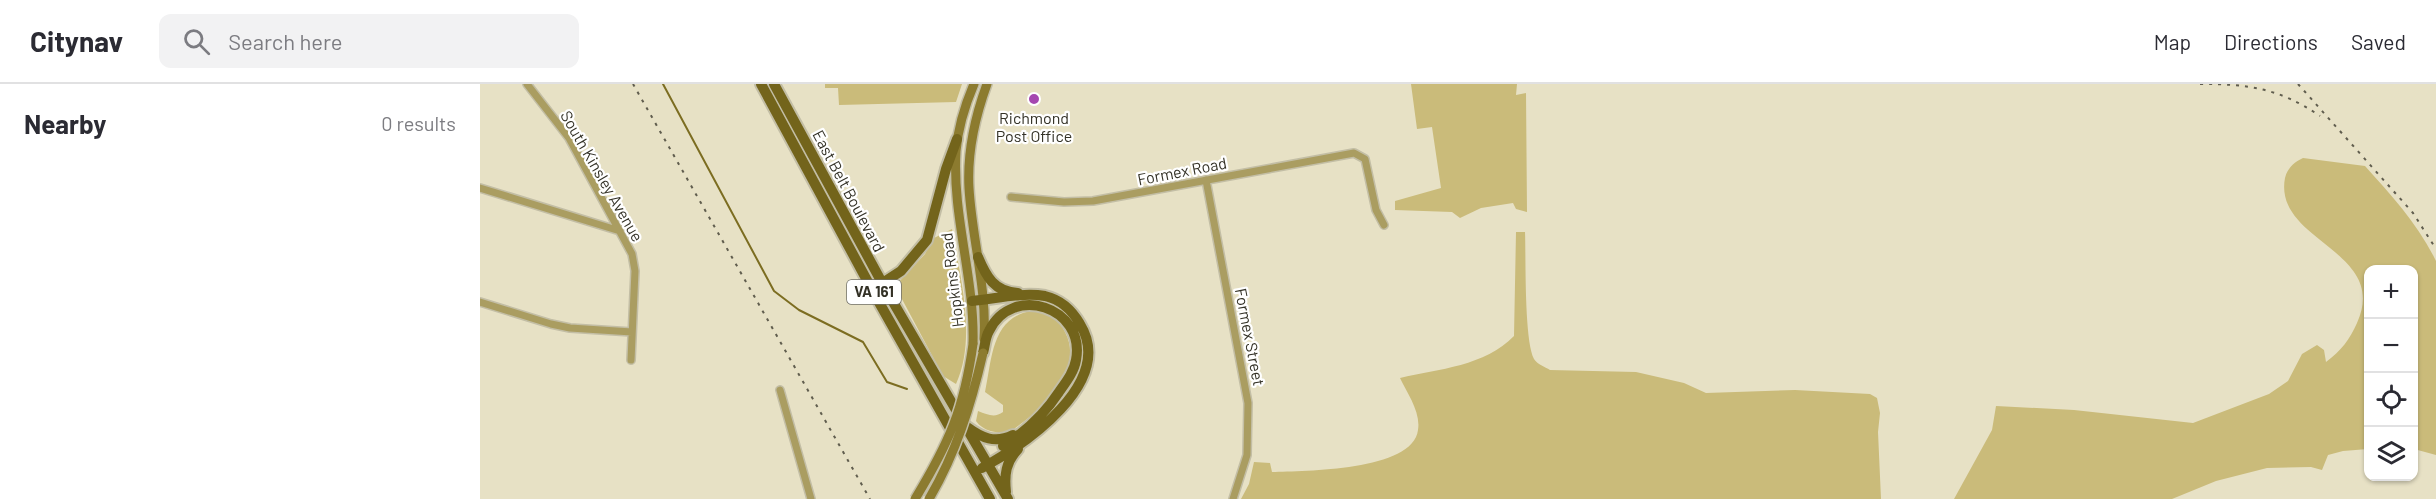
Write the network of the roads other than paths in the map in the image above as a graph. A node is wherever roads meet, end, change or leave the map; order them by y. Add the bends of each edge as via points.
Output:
1 (527, 84) edge
2 (761, 84) edge
3 (774, 84) edge
4 (974, 84) edge
5 (987, 84) edge
6 (957, 139) junction
7 (1206, 180) junction
8 (480, 188) edge
9 (1011, 197) dead end
10 (1384, 225) dead end
11 (620, 231) junction
12 (978, 256) junction
13 (877, 287) junction
14 (1035, 296) junction
15 (984, 300) junction
16 (972, 301) junction
17 (480, 302) edge
18 (632, 332) junction
19 (983, 353) junction
20 (631, 360) dead end
21 (780, 390) dead end
22 (963, 424) junction
23 (1030, 427) junction
24 (1028, 439) junction
25 (986, 462) junction
26 (973, 472) junction
27 (811, 499) edge
28 (915, 499) edge
29 (929, 499) edge
30 (990, 499) edge
31 (1007, 499) edge
32 (1233, 499) edge

1 - 11 street, South Kinsley Avenue via 569,138
2 - 13 main road, East Belt Boulevard / VA 161
3 - 13 main road, East Belt Boulevard / VA 161
4 - 6 main road, Hopkins Road
5 - 12 main road, Hopkins Road via 974,126 969,162 970,208
6 - 13 main road via 927,240 901,271
6 - 16 main road, Hopkins Road via 957,201
7 - 9 street, Formex Road via 1093,201
7 - 10 street, Formex Road via 1358,154 1366,163 1376,210
7 - 32 street, Formex Street via 1248,403 1247,455
8 - 11 street
11 - 18 street, South Kinsley Avenue via 632,254 635,272
12 - 14 main road via 989,279 1000,289
12 - 15 main road, Hopkins Road
13 - 22 main road, East Belt Boulevard / VA 161
13 - 26 main road, East Belt Boulevard / VA 161
14 - 15 main road
14 - 24 main road via 1059,301 1070,309 1084,330 1088,348 1084,371 1073,393 1047,424
15 - 16 main road
15 - 19 main road, Hopkins Road
16 - 28 main road, Hopkins Road, bridge via 969,374 954,427
17 - 18 street via 561,326
18 - 20 street, South Kinsley Avenue
19 - 23 main road via 993,323 1000,315 1023,305 1033,304 1056,312 1072,331 1077,353 1071,374
19 - 29 main road, Hopkins Road, bridge via 971,408
21 - 27 street
22 - 23 main road via 994,440
22 - 25 main road, East Belt Boulevard / VA 161
23 - 25 main road
24 - 25 main road
24 - 31 main road via 1006,468
25 - 26 main road
25 - 31 main road, East Belt Boulevard / VA 161
26 - 30 main road, East Belt Boulevard / VA 161

